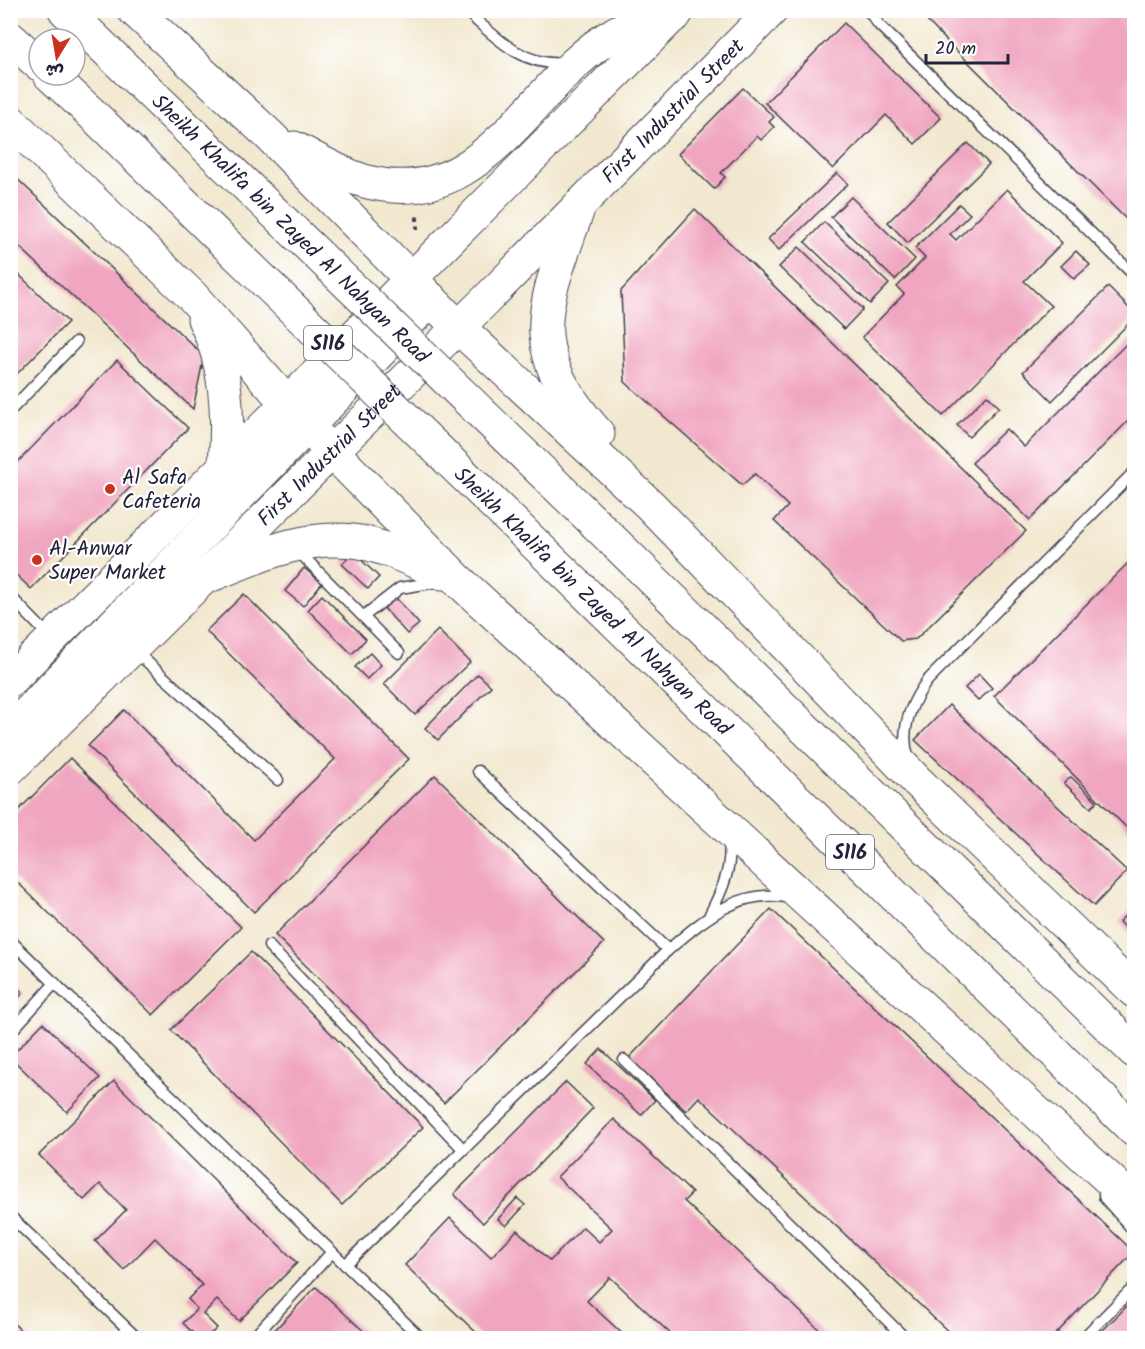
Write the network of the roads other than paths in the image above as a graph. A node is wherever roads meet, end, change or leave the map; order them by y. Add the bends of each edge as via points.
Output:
1 (65, 10) edge
2 (134, 10) edge
3 (465, 10) edge
4 (772, 10) edge
5 (868, 10) edge
6 (677, 13) edge
7 (10, 38) edge
8 (27, 53) edge
9 (579, 61) junction
10 (63, 87) edge
11 (10, 121) edge
12 (269, 135) junction
13 (579, 206) junction
14 (1134, 274) edge
15 (421, 289) junction
16 (192, 296) junction
17 (458, 327) junction
18 (76, 342) dead end
19 (10, 411) edge
20 (297, 415) junction
21 (331, 452) junction
22 (225, 464) junction
23 (1134, 472) edge
24 (650, 505) junction
25 (292, 545) junction
26 (201, 579) junction
27 (459, 581) junction
28 (10, 596) edge
29 (364, 616) junction
30 (52, 639) junction
31 (133, 649) junction
32 (399, 653) dead end
33 (10, 681) edge
34 (10, 731) edge
35 (10, 768) edge
36 (478, 771) dead end
37 (278, 780) dead end
38 (916, 780) junction
39 (724, 824) junction
40 (807, 903) junction
41 (709, 914) junction
42 (10, 940) edge
43 (269, 946) dead end
44 (668, 950) junction
45 (55, 983) junction
46 (1134, 991) edge
47 (10, 1033) edge
48 (1134, 1051) edge
49 (624, 1060) dead end
50 (1134, 1130) edge
51 (1059, 1134) junction
52 (464, 1149) junction
53 (1134, 1202) edge
54 (10, 1216) edge
55 (1134, 1222) edge
56 (332, 1252) junction
57 (345, 1265) junction
58 (1134, 1287) edge
59 (137, 1338) edge
60 (253, 1338) edge
61 (421, 1338) edge
62 (905, 1338) edge
63 (1083, 1338) edge

1 - 48 main road, Sheikh Khalifa bin Zayed Al Nahyan Road / S116, bridge
2 - 12 main road
3 - 9 lane via 517,53 558,64
4 - 13 main road, First Industrial Street
5 - 14 lane
6 - 9 main road via 640,21 612,34
6 - 15 main road
7 - 8 main road
9 - 12 main road via 482,158 440,180 399,186 362,181
10 - 50 main road, Sheikh Khalifa bin Zayed Al Nahyan Road / S116, bridge
11 - 16 main road
12 - 15 main road
13 - 17 main road, First Industrial Street
13 - 24 main road via 549,294 545,341 560,383 626,467
15 - 17 main road
15 - 20 main road
16 - 20 main road
16 - 22 main road via 209,331 223,378 227,408
17 - 21 main road, First Industrial Street
17 - 24 main road
18 - 19 lane
20 - 21 main road
20 - 22 main road
20 - 34 main road
21 - 26 main road, First Industrial Street
21 - 27 main road
22 - 30 main road
23 - 38 lane via 917,695 905,745
24 - 38 main road
25 - 26 main road
25 - 27 main road via 319,540 361,543
25 - 29 lane
26 - 31 main road, First Industrial Street
27 - 29 lane via 400,588
27 - 39 main road
28 - 30 lane
29 - 32 lane
30 - 33 main road
31 - 35 main road, First Industrial Street
31 - 37 lane
36 - 44 lane
38 - 46 main road
39 - 40 main road
39 - 41 lane via 729,844 728,869
40 - 41 lane via 768,895 748,898
40 - 51 main road
41 - 44 lane
42 - 45 lane
43 - 52 lane
44 - 52 lane
45 - 47 lane
45 - 56 lane
49 - 62 lane
51 - 53 main road
51 - 55 street
52 - 57 lane
54 - 59 lane
56 - 57 lane
56 - 60 lane
57 - 61 lane
58 - 63 lane

